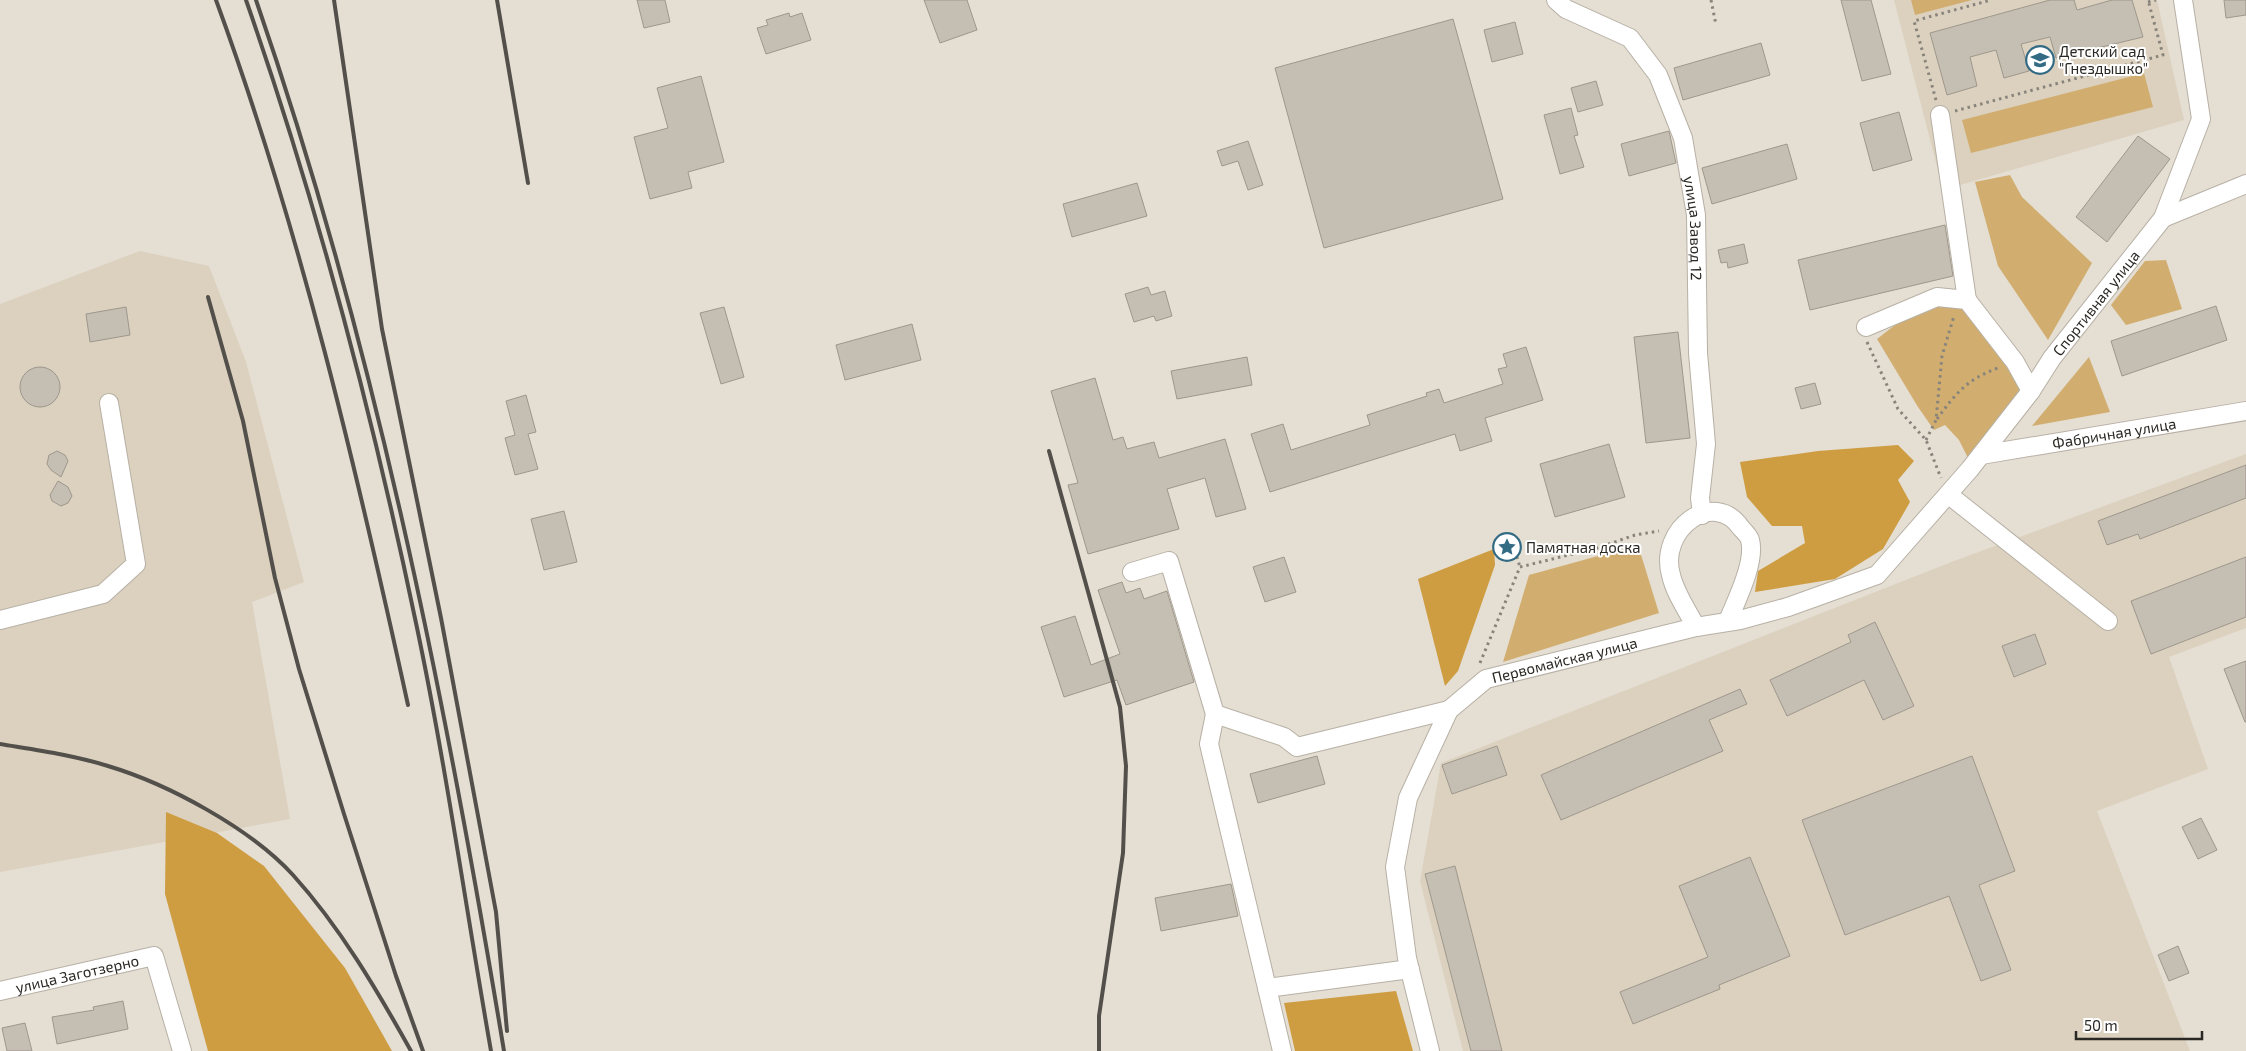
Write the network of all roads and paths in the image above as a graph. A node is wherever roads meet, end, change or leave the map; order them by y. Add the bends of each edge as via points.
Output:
1 (1556, 0) edge
2 (1711, 0) edge
3 (1992, 0) edge
4 (2156, 0) edge
5 (2183, 0) edge
6 (2148, 1) edge
7 (1716, 25) dead end
8 (1940, 115) junction
9 (2246, 184) edge
10 (2163, 218) junction
11 (1967, 300) junction
12 (1867, 334) joint
13 (2015, 362) junction
14 (2031, 391) junction
15 (109, 403) dead end
16 (2246, 411) edge
17 (1936, 420) junction
18 (1926, 440) junction
19 (1981, 455) junction
20 (1948, 495) junction
21 (1702, 515) junction
22 (1680, 528) junction
23 (1513, 544) dead end
24 (1520, 567) junction
25 (1132, 572) dead end
26 (0, 620) edge
27 (2108, 620) dead end
28 (1728, 621) junction
29 (1696, 627) junction
30 (1476, 670) dead end
31 (1449, 710) junction
32 (1215, 714) junction
33 (1410, 969) junction
34 (1267, 988) junction
35 (0, 991) edge
36 (182, 1051) edge
37 (1282, 1051) edge
38 (1430, 1051) edge

1 - 21 street, улица Завод 12 via 1566,9 1630,38 1658,75 1683,138 1696,216 1698,353 1706,444 1700,498
2 - 7 path
3 - 8 path via 1914,21
4 - 6 path
5 - 10 street, Спортивная улица via 2201,119
6 - 8 path via 2163,55
8 - 11 street
9 - 10 street, Спортивная улица
10 - 14 street, Спортивная улица via 2052,358
11 - 12 street via 1937,297
11 - 13 street
11 - 17 path via 1952,318 1942,356
12 - 18 path via 1898,409
13 - 14 street
13 - 17 path via 1968,382
14 - 19 street, Спортивная улица
15 - 26 street via 136,564 103,594
16 - 19 street, Фабричная улица
17 - 18 path
18 - 20 path
19 - 20 street, Первомайская улица
20 - 27 street
20 - 28 street, Первомайская улица via 1877,575 1788,607
21 - 22 street
21 - 28 street via 1720,512 1734,517 1750,540 1748,568
22 - 24 path via 1635,534 1597,548
22 - 29 street via 1669,549 1670,574
23 - 24 path
24 - 30 path
25 - 32 street via 1169,561
28 - 29 street, Первомайская улица
29 - 31 street, Первомайская улица via 1486,679
31 - 32 street via 1297,747 1284,737
31 - 33 street, Первомайская улица via 1408,798 1395,867
32 - 34 street via 1209,744
33 - 34 street
33 - 38 street, Первомайская улица
34 - 37 street
35 - 36 street, улица Заготзерно via 154,956

